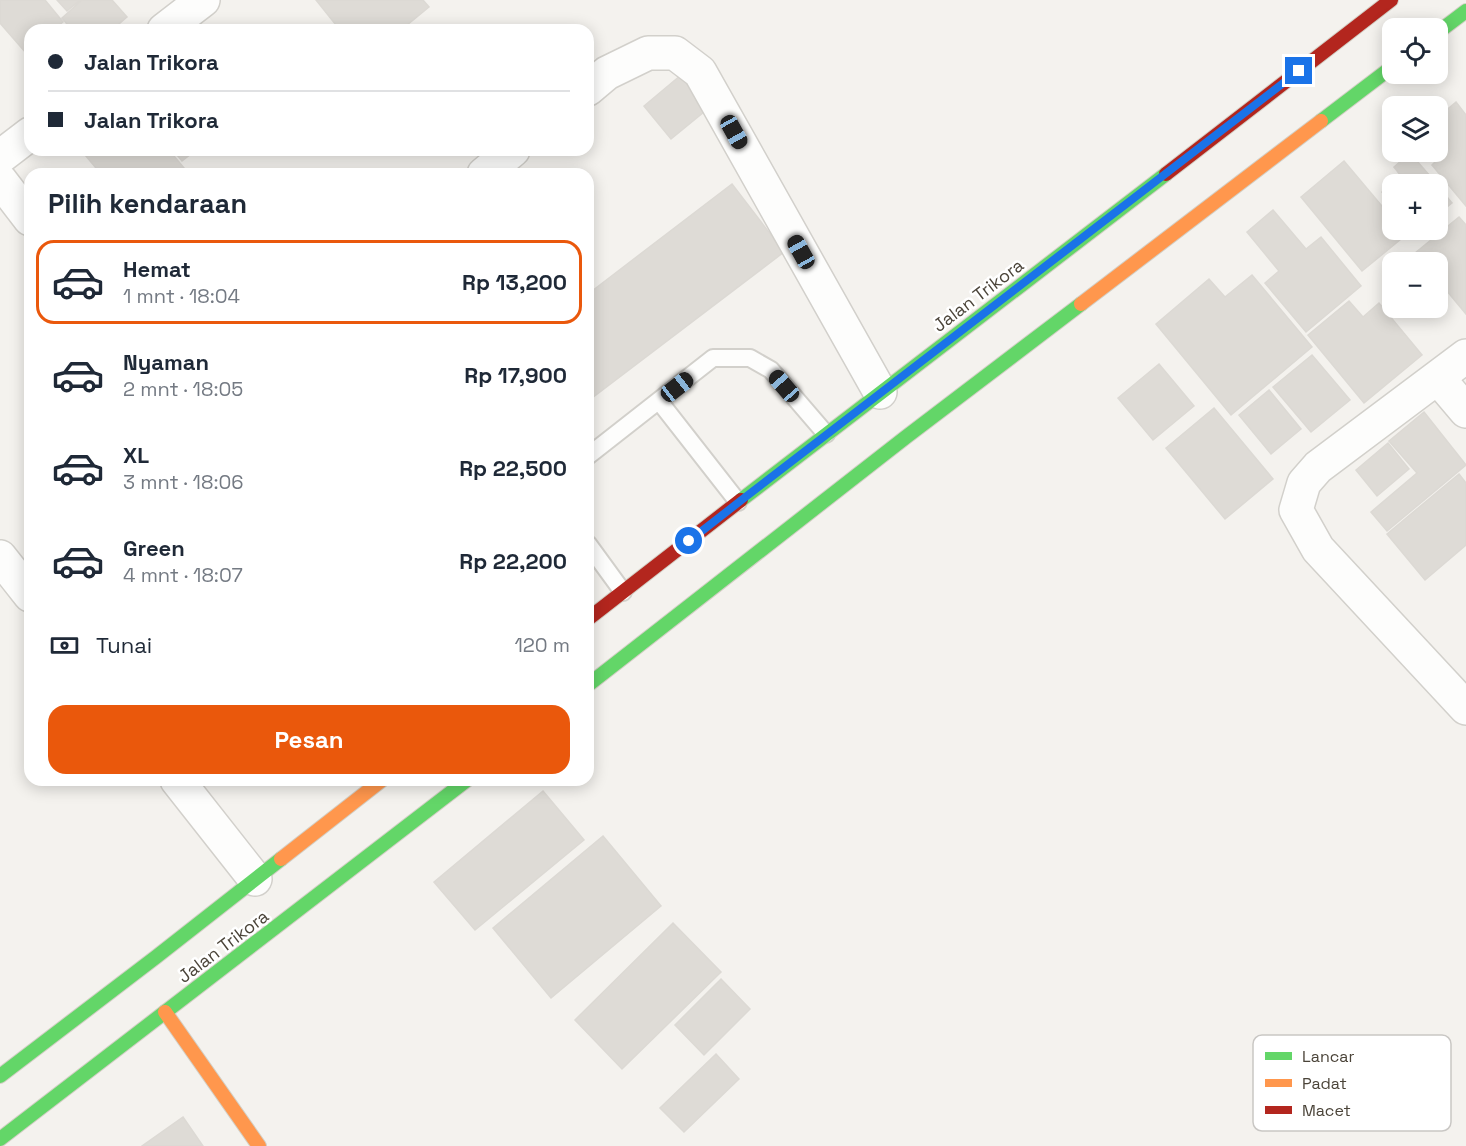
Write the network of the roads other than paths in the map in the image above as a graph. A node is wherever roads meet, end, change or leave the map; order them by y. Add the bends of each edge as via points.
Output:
1 (203, 0) edge
2 (1391, 0) edge
3 (1466, 11) edge
4 (172, 24) edge
5 (1448, 25) edge
6 (1382, 76) edge
7 (594, 84) edge
8 (24, 139) edge
9 (506, 156) edge
10 (0, 158) edge
11 (491, 168) edge
12 (0, 180) edge
13 (24, 211) edge
14 (1466, 356) edge
15 (1438, 378) junction
16 (880, 392) junction
17 (659, 401) junction
18 (1466, 411) edge
19 (826, 434) junction
20 (594, 451) edge
21 (738, 502) junction
22 (594, 552) edge
23 (0, 557) edge
24 (24, 587) edge
25 (623, 592) junction
26 (594, 615) edge
27 (594, 680) edge
28 (1466, 708) edge
29 (182, 786) edge
30 (374, 786) edge
31 (459, 786) edge
32 (255, 879) junction
33 (165, 1012) junction
34 (0, 1076) edge
35 (0, 1139) edge
36 (259, 1146) edge

1 - 4 street
2 - 16 main road, Jalan Trikora
3 - 5 main road
6 - 27 main road via 906,437
7 - 16 street via 607,73 648,53 675,53 700,72
8 - 10 street
9 - 11 street
12 - 13 street
14 - 15 street
15 - 18 street
15 - 28 street via 1318,467 1304,483 1296,510 1318,549
16 - 19 main road, Jalan Trikora
17 - 19 lane via 713,358 750,358 771,370
17 - 20 lane
17 - 21 lane
19 - 21 main road, Jalan Trikora
21 - 25 main road, Jalan Trikora
22 - 25 lane
23 - 24 street
25 - 26 main road, Jalan Trikora
29 - 32 street
30 - 32 main road, Jalan Trikora
31 - 33 main road, Jalan Trikora
32 - 34 main road, Jalan Trikora
33 - 35 main road, Jalan Trikora
33 - 36 main road

